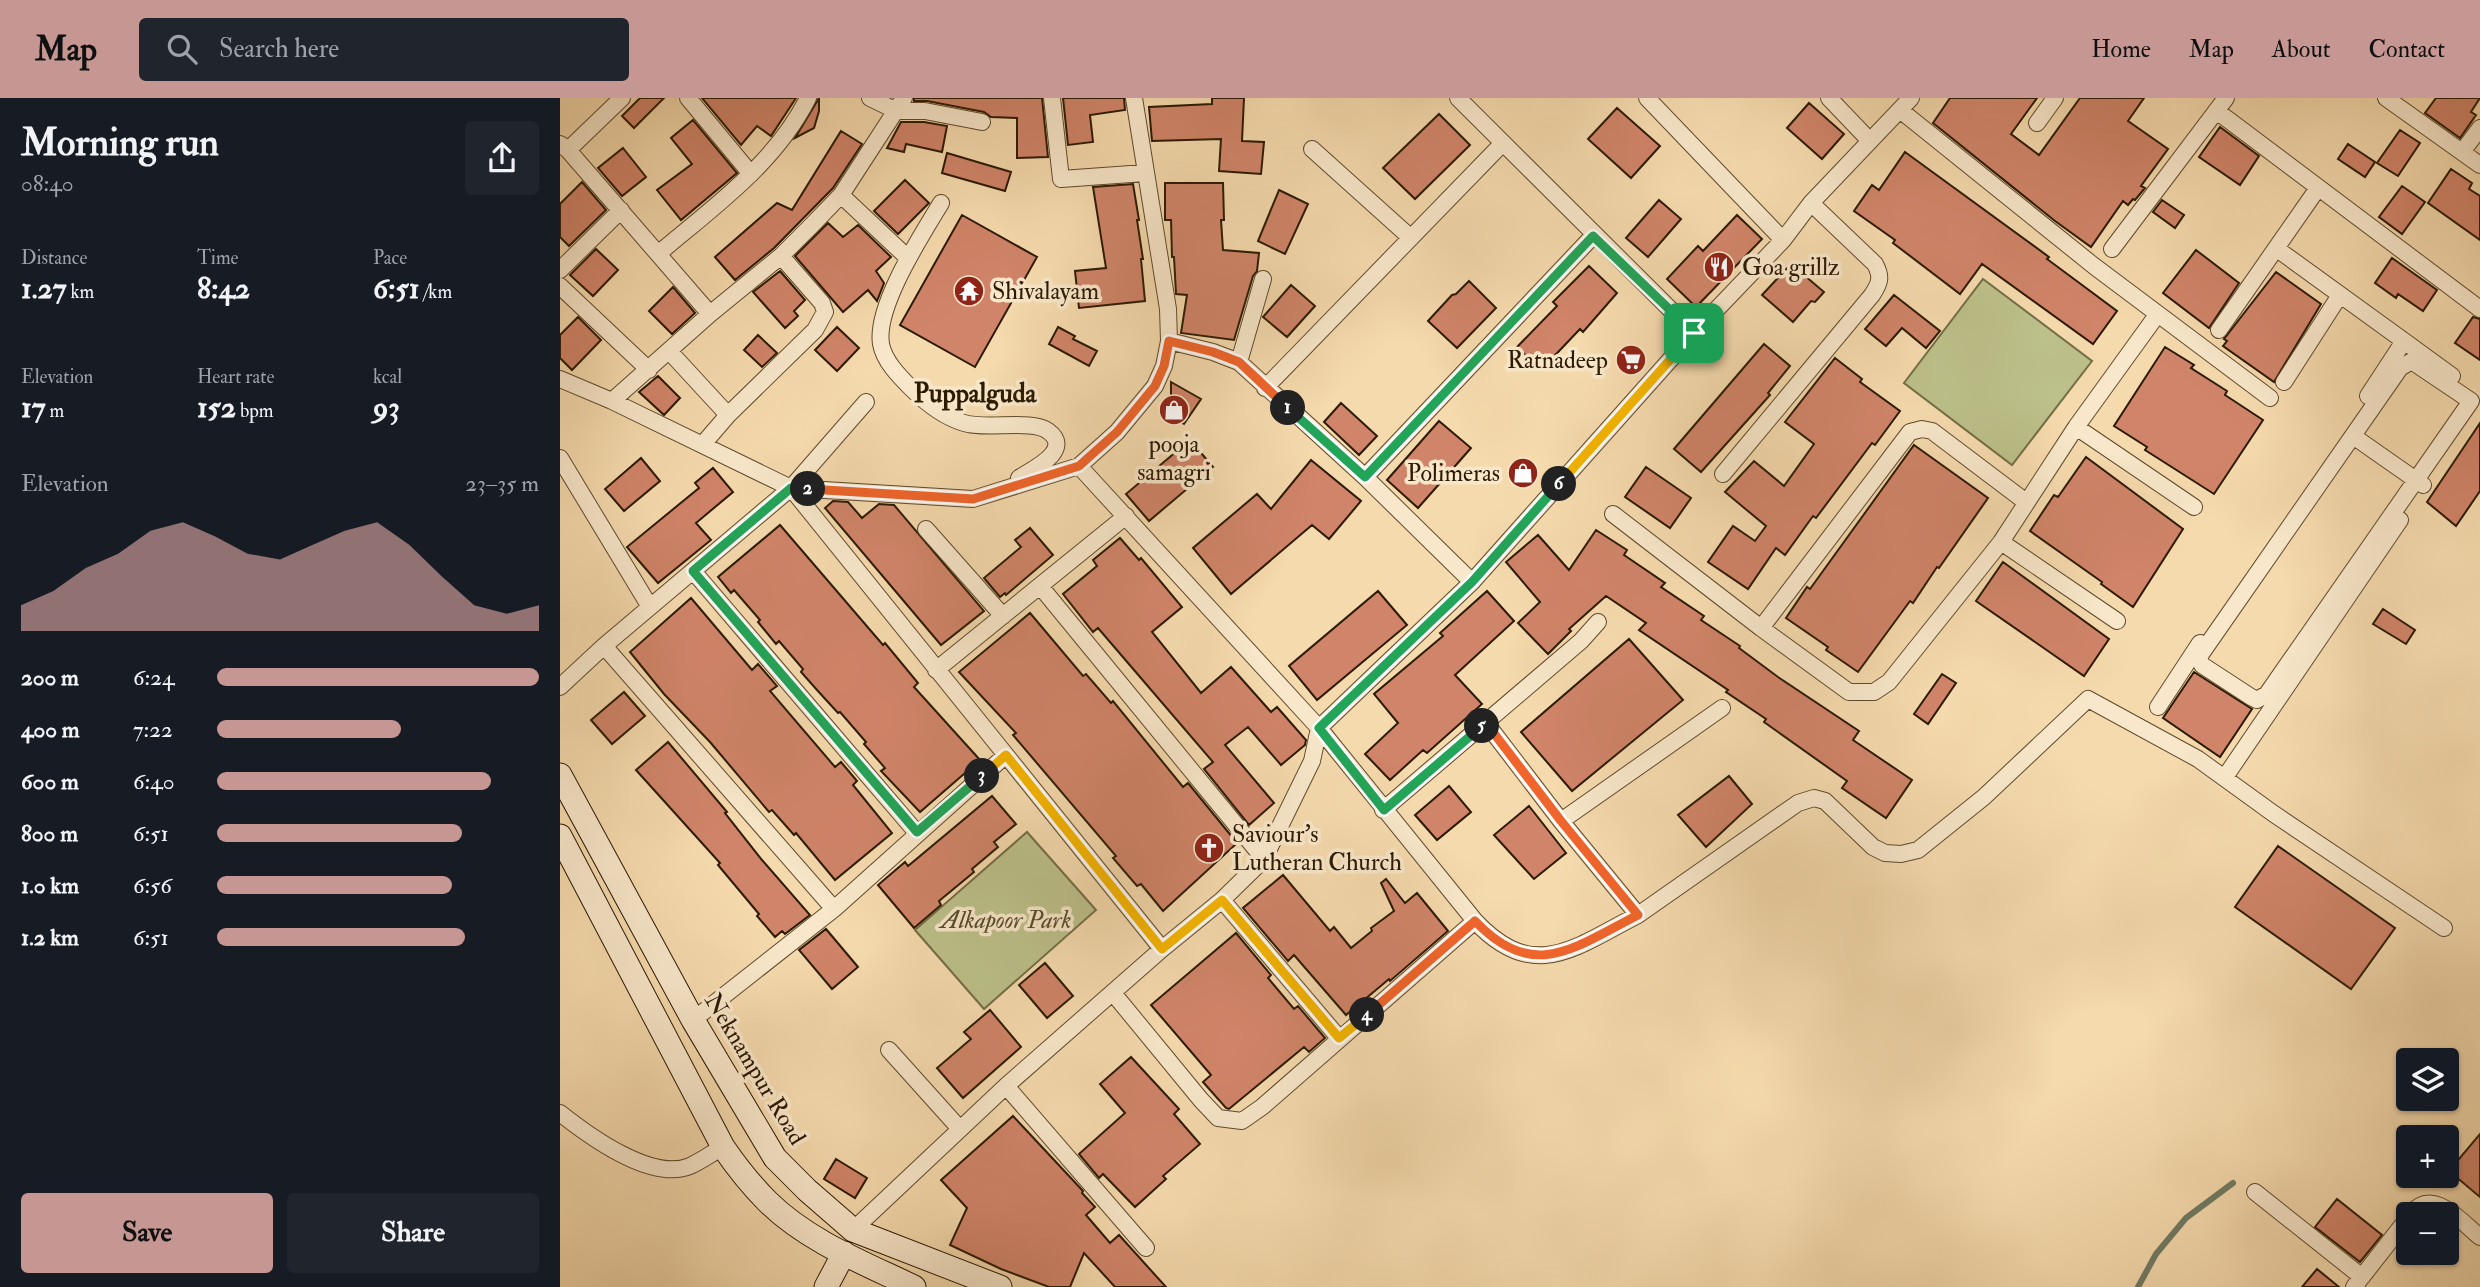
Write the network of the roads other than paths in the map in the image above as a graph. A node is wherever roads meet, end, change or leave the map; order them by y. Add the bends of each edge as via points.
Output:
1 (622, 98) edge
2 (688, 98) edge
3 (808, 98) edge
4 (870, 98) edge
5 (1052, 98) edge
6 (1134, 98) edge
7 (1647, 98) edge
8 (1829, 98) edge
9 (2055, 98) edge
10 (2227, 98) edge
11 (2386, 98) edge
12 (1459, 99) edge
13 (901, 104) edge
14 (1906, 104) edge
15 (2218, 112) junction
16 (982, 122) dead end
17 (2037, 123) dead end
18 (2480, 128) edge
19 (1870, 141) junction
20 (1502, 144) junction
21 (564, 147) edge
22 (1312, 149) dead end
23 (2462, 152) junction
24 (2480, 165) edge
25 (1145, 173) junction
26 (751, 174) junction
27 (2318, 188) junction
28 (841, 195) junction
29 (941, 203) dead end
30 (1811, 203) junction
31 (621, 209) junction
32 (1593, 236) junction
33 (1411, 238) junction
34 (1783, 240) junction
35 (2277, 248) junction
36 (2112, 249) dead end
37 (658, 254) junction
38 (781, 256) junction
39 (908, 258) junction
40 (560, 270) edge
41 (1263, 279) dead end
42 (560, 286) edge
43 (2340, 295) junction
44 (2480, 309) edge
45 (710, 314) junction
46 (2157, 314) junction
47 (2219, 330) dead end
48 (1694, 333) junction
49 (1169, 341) junction
50 (2404, 341) junction
51 (670, 351) junction
52 (1239, 362) junction
53 (649, 370) junction
54 (560, 379) edge
55 (2284, 382) dead end
56 (1265, 388) junction
57 (2270, 398) dead end
58 (612, 401) junction
59 (2477, 401) edge
60 (866, 402) dead end
61 (728, 415) junction
62 (2076, 427) junction
63 (2353, 436) junction
64 (703, 444) junction
65 (560, 458) edge
66 (1079, 466) junction
67 (1723, 474) dead end
68 (1365, 477) junction
69 (2420, 482) junction
70 (791, 488) junction
71 (999, 491) junction
72 (2026, 502) junction
73 (2194, 507) dead end
74 (1613, 513) dead end
75 (1126, 516) junction
76 (926, 529) dead end
77 (2001, 542) junction
78 (2364, 562) junction
79 (693, 571) junction
80 (1472, 582) junction
81 (1040, 586) junction
82 (650, 607) junction
83 (1003, 616) junction
84 (2117, 621) dead end
85 (1598, 622) dead end
86 (1761, 628) junction
87 (604, 646) junction
88 (936, 670) junction
89 (560, 687) edge
90 (2158, 707) dead end
91 (1722, 708) dead end
92 (1486, 723) junction
93 (1319, 728) junction
94 (1006, 755) junction
95 (560, 776) edge
96 (2225, 777) junction
97 (1384, 810) junction
98 (1561, 821) junction
99 (917, 832) junction
100 (560, 836) edge
101 (1264, 859) junction
102 (1222, 900) junction
103 (834, 909) junction
104 (1638, 915) junction
105 (1475, 921) junction
106 (2444, 928) dead end
107 (1162, 949) junction
108 (1113, 993) junction
109 (693, 1020) junction
110 (1339, 1038) junction
111 (889, 1050) dead end
112 (1006, 1086) junction
113 (560, 1113) edge
114 (960, 1129) junction
115 (723, 1147) junction
116 (2255, 1192) dead end
117 (2459, 1220) edge
118 (853, 1230) junction
119 (2396, 1233) edge
120 (2480, 1237) edge
121 (1146, 1248) dead end
122 (844, 1253) junction
123 (2358, 1282) edge
124 (826, 1287) edge
125 (914, 1287) edge
126 (1000, 1287) edge

1 - 21 street
2 - 26 street
3 - 26 street via 775,150
4 - 13 street
5 - 25 street via 1061,178
6 - 25 street
7 - 34 street
8 - 19 street
9 - 17 street
10 - 15 street
11 - 23 street
12 - 20 street
13 - 16 street
13 - 28 street
14 - 19 street
14 - 46 street via 2094,266
15 - 27 street
15 - 36 street
18 - 23 street
19 - 30 street
20 - 32 street
20 - 33 street
21 - 31 street
22 - 33 street
23 - 24 street
25 - 49 street via 1168,309
26 - 37 street
27 - 35 street
27 - 44 street
28 - 38 street
28 - 39 street
29 - 39 street
30 - 34 street
30 - 67 street via 1875,264 1881,274 1879,284
31 - 37 street
31 - 40 street
32 - 48 street
32 - 68 street
33 - 56 street
34 - 48 street
35 - 43 street
35 - 47 street
37 - 45 street
38 - 45 street
38 - 61 street via 825,312 815,330
39 - 71 street via 881,328 881,345 889,362 922,399 964,423 1038,426 1055,439 1056,450 1049,459
41 - 52 street
42 - 53 street
43 - 50 street
43 - 55 street
45 - 51 street
46 - 57 street
46 - 62 street
48 - 80 street
49 - 52 street
49 - 66 street via 1155,386 1117,432
50 - 59 street
50 - 90 street
51 - 53 street
51 - 61 street
52 - 56 street
53 - 58 street
54 - 58 street
56 - 68 street
58 - 64 street
59 - 63 street via 2416,363 2404,364
59 - 69 street
60 - 70 street
61 - 64 street
62 - 72 street
62 - 73 street
63 - 69 street
63 - 78 street via 2201,654 2202,665 2251,697 2263,697
64 - 70 street
65 - 82 street
66 - 71 street
66 - 75 street
68 - 80 street
69 - 78 street
70 - 71 street via 973,499
70 - 79 street
70 - 88 street
72 - 77 street
72 - 86 street via 1933,431 1910,432
74 - 86 street
75 - 81 street
75 - 93 street
76 - 83 street
77 - 84 street
77 - 86 street via 1889,682 1874,692 1849,692
78 - 96 street
79 - 82 street
79 - 99 street
80 - 93 street
81 - 83 street
81 - 101 street
82 - 87 street
83 - 88 street
85 - 92 street
87 - 89 street
87 - 103 street
88 - 94 street
91 - 98 street
92 - 97 street
92 - 98 street
93 - 97 street
93 - 101 street via 1312,761
94 - 99 street
94 - 107 street
95 - 109 street, Neknampur Road
96 - 104 street via 2088,699 1984,797 1918,850 1885,853 1873,847 1825,801 1814,798 1798,803
96 - 106 street
97 - 105 street
98 - 104 street
99 - 103 street
100 - 115 street
101 - 102 street
102 - 107 street
102 - 110 street
103 - 109 street
104 - 105 street via 1545,957 1509,949
105 - 110 street
107 - 108 street
108 - 110 street via 1218,1118 1242,1121
108 - 112 street
109 - 118 street, Neknampur Road via 775,1158
111 - 114 street
112 - 114 street
112 - 121 street
113 - 115 street via 643,1165 688,1167
114 - 118 street
115 - 122 street via 768,1202 803,1230
116 - 123 street
117 - 120 street
118 - 126 street, Neknampur Road
119 - 123 street
122 - 124 street
122 - 125 street

